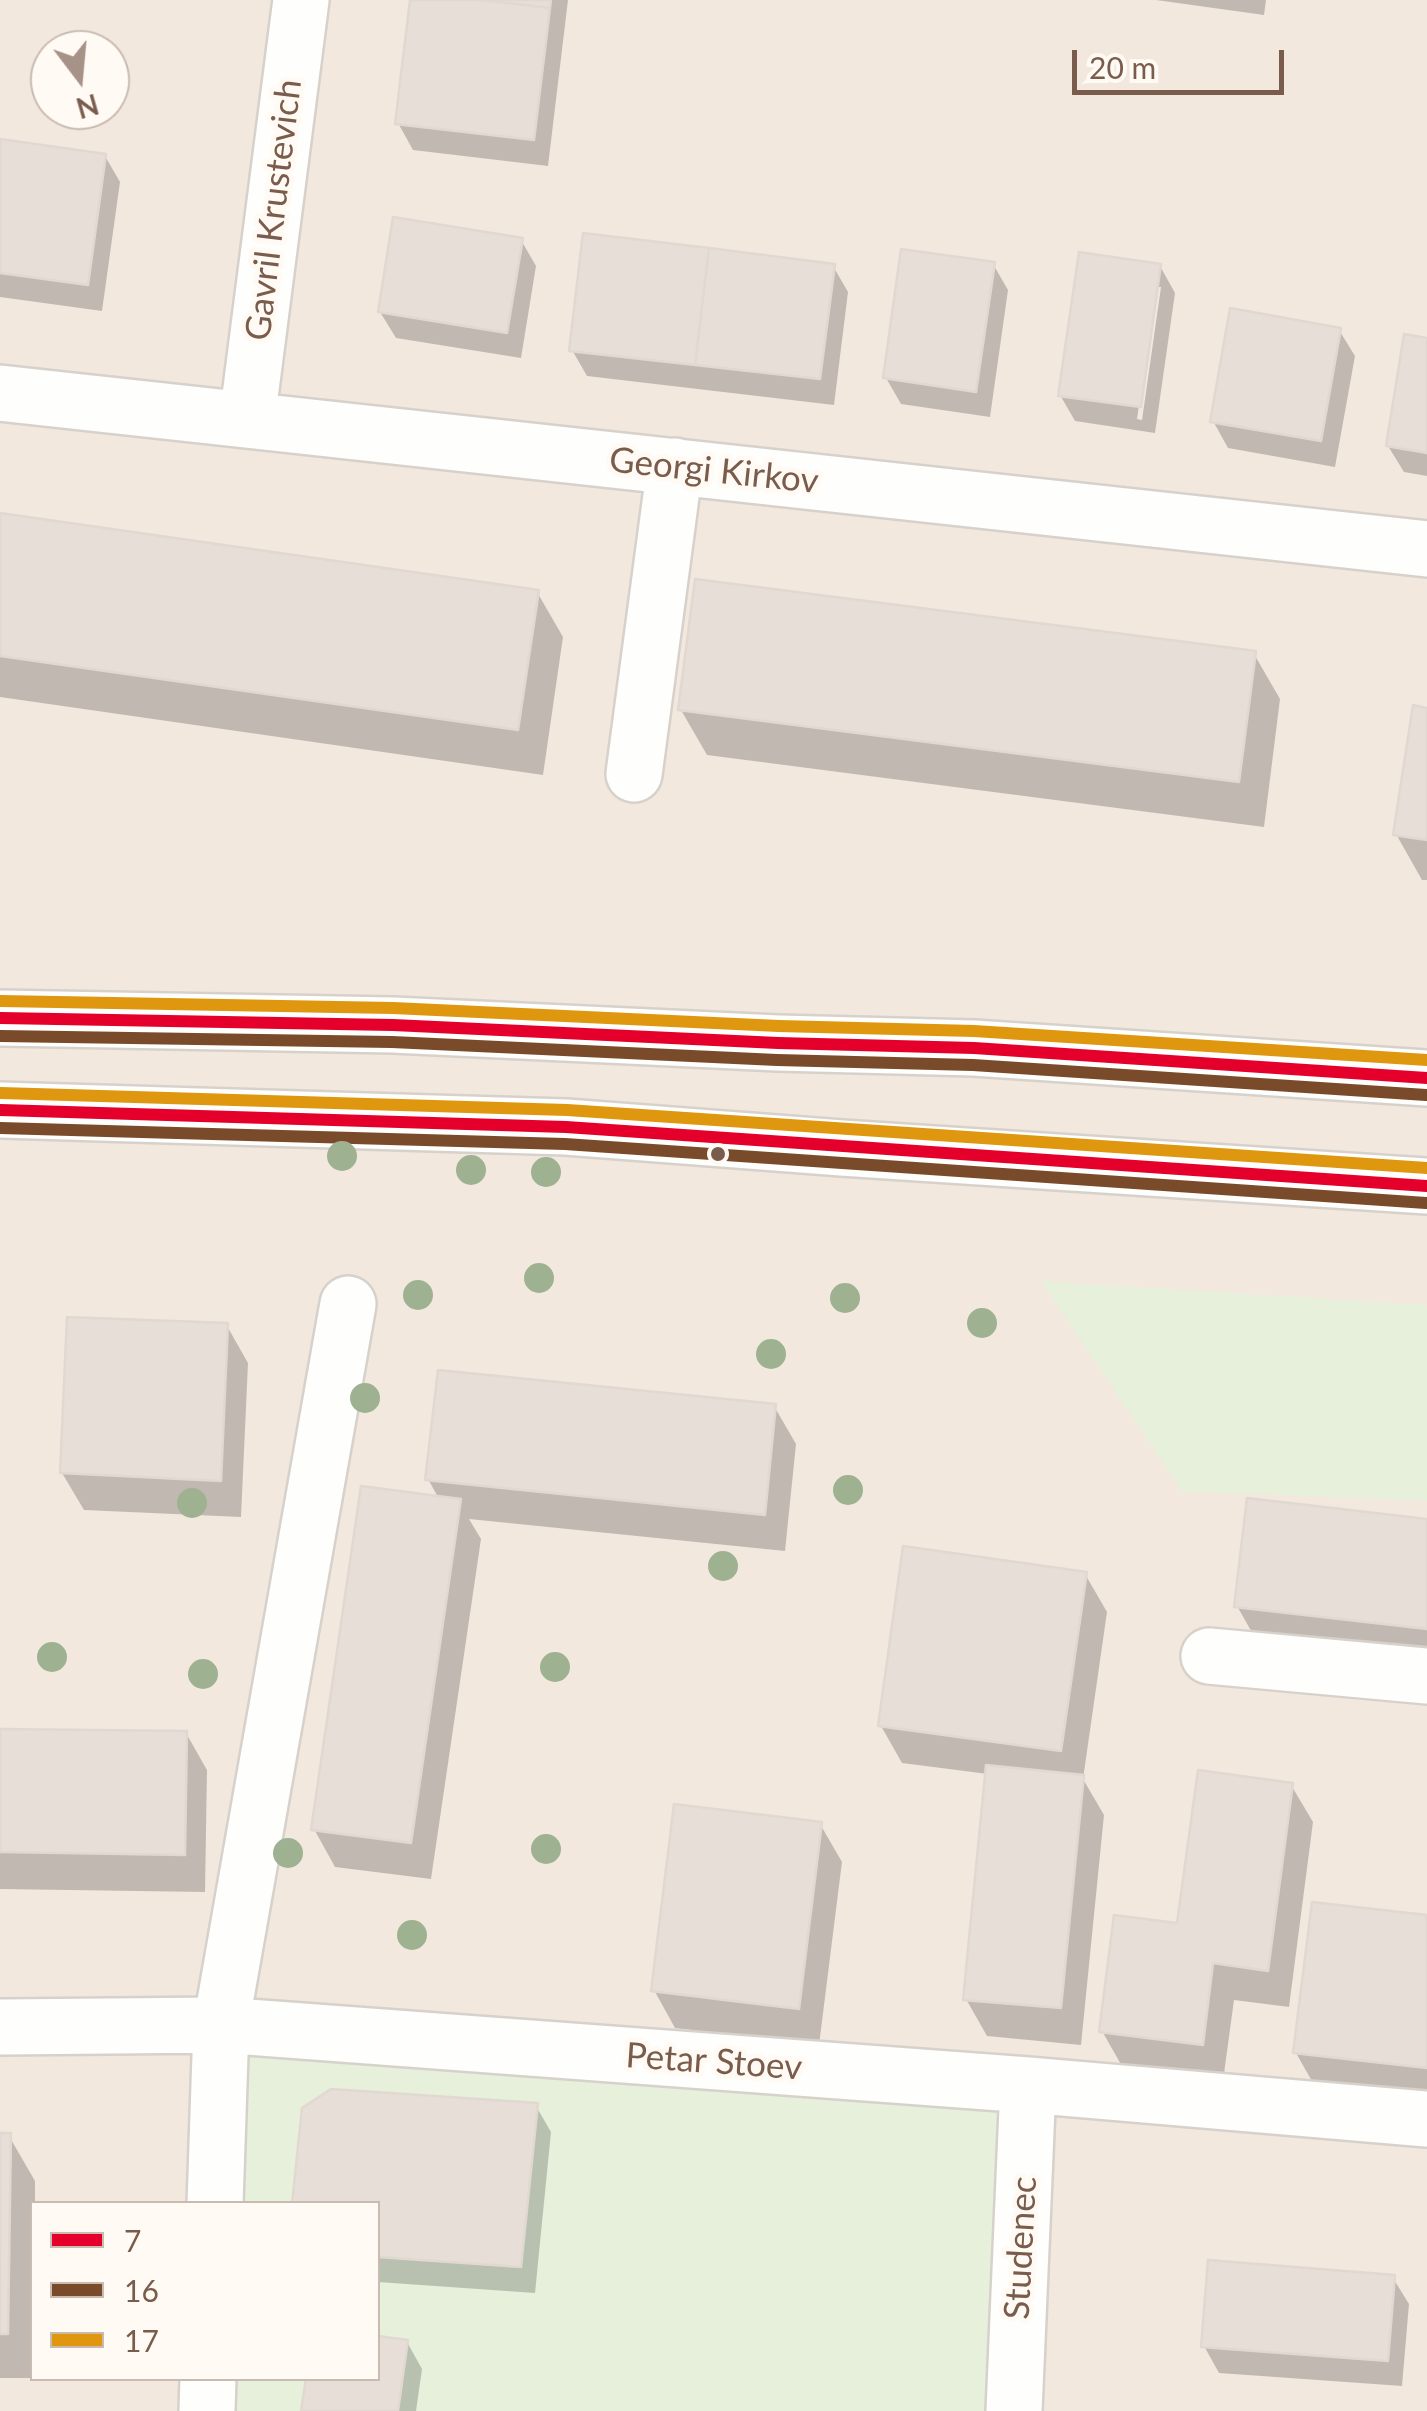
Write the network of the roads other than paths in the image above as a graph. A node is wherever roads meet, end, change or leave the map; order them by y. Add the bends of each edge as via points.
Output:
1 (301, 0) edge
2 (0, 393) edge
3 (247, 420) junction
4 (675, 466) junction
5 (1427, 549) edge
6 (634, 774) dead end
7 (0, 1018) edge
8 (1427, 1078) edge
9 (0, 1110) edge
10 (1427, 1186) edge
11 (348, 1304) dead end
12 (1209, 1656) dead end
13 (1427, 1676) edge
14 (221, 2025) junction
15 (0, 2028) edge
16 (1028, 2085) junction
17 (1427, 2119) edge
18 (214, 2201) edge
19 (208, 2381) edge
20 (207, 2411) edge
21 (1014, 2411) edge

1 - 3 street, Gavril Krustevich
2 - 3 street, Georgi Kirkov
3 - 4 street, Georgi Kirkov
4 - 5 street, Georgi Kirkov
4 - 6 street
7 - 8 street via 392,1025 974,1048
9 - 10 street via 566,1127
11 - 14 street
12 - 13 street
14 - 15 street, Petar Stoev
14 - 16 street, Petar Stoev
14 - 18 street
16 - 17 street, Petar Stoev
16 - 21 street, Studenec
19 - 20 street

